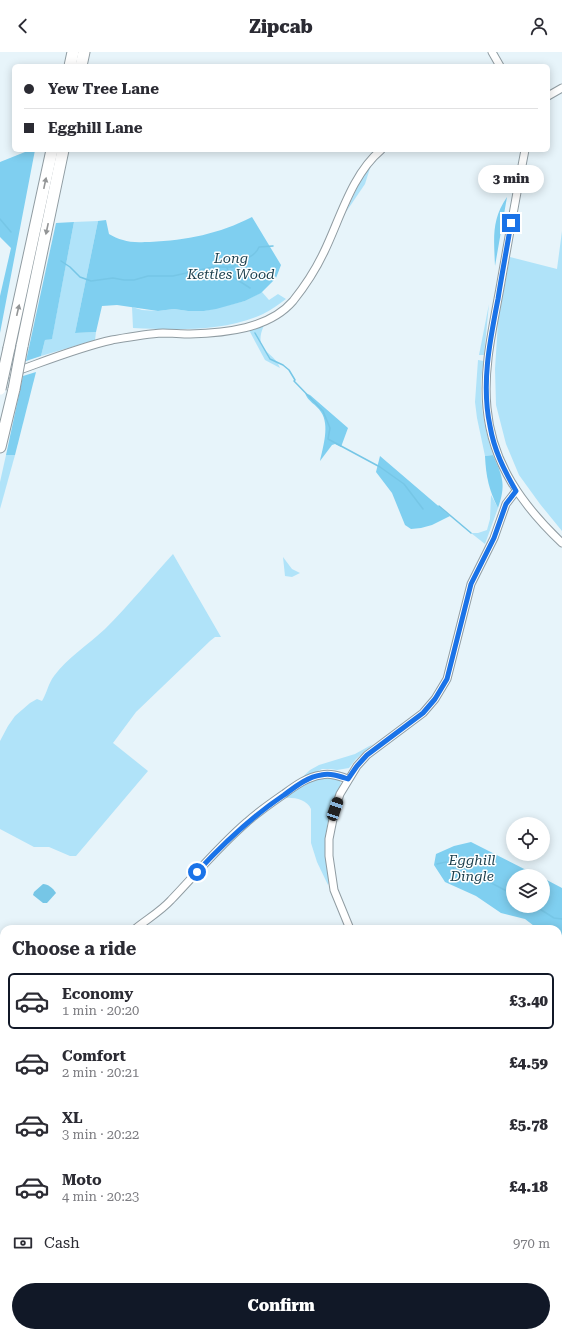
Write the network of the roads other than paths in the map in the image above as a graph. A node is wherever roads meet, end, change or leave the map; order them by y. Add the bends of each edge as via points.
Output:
1 (73, 52) edge
2 (84, 52) edge
3 (492, 52) edge
4 (70, 64) edge
5 (81, 64) edge
6 (499, 64) edge
7 (562, 88) edge
8 (550, 95) edge
9 (52, 152) edge
10 (63, 152) edge
11 (379, 152) edge
12 (524, 152) edge
13 (0, 377) edge
14 (0, 389) edge
15 (0, 447) edge
16 (516, 491) junction
17 (562, 543) edge
18 (348, 779) junction
19 (141, 925) edge
20 (348, 925) edge

1 - 4 highway
2 - 5 highway
3 - 6 street
7 - 8 street
14 -> 9 highway, bridge
10 -> 15 highway, bridge
11 - 13 street via 353,188 323,254 308,280 293,301 274,316 236,330 164,333 110,341
12 - 16 street via 493,327 486,385 493,442
16 - 17 street
16 - 18 street via 506,504 494,538 471,584 447,679 423,713 367,755
18 - 19 street via 322,774 302,782 269,805 226,841 170,901
18 - 20 street via 335,809 329,839 329,856 334,890

